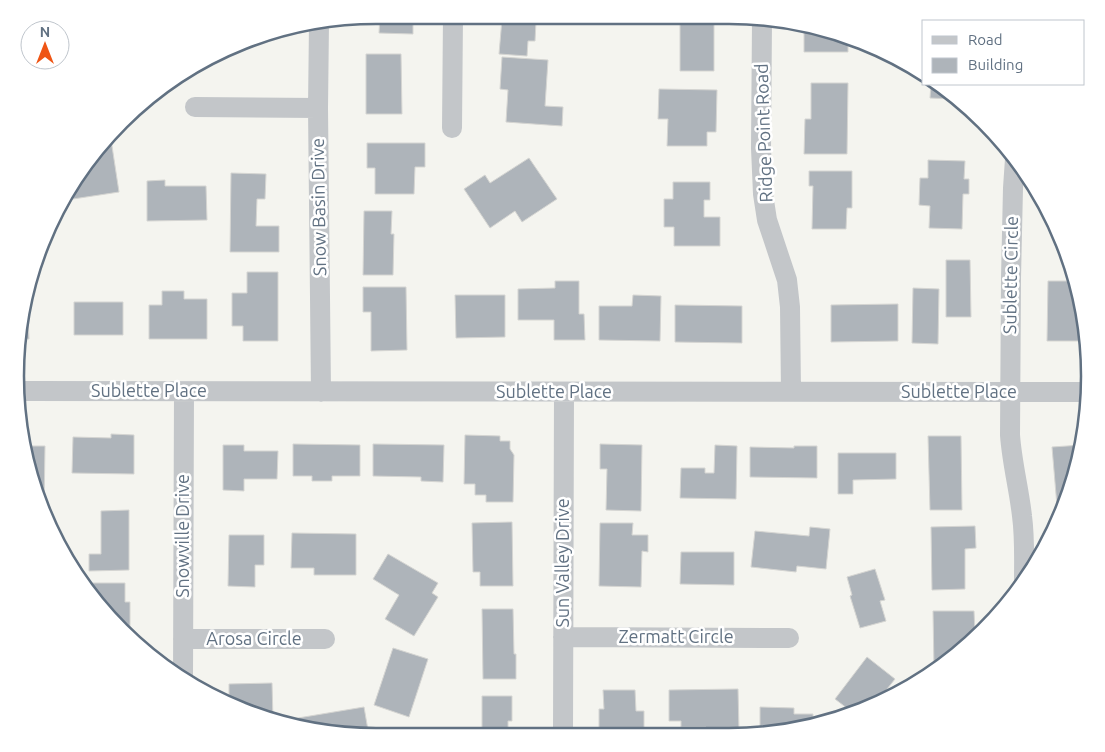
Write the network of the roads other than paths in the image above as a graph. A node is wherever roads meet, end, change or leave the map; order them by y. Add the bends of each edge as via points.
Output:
1 (453, 24) edge
2 (762, 26) edge
3 (319, 29) edge
4 (196, 107) dead end
5 (318, 108) junction
6 (452, 128) dead end
7 (1014, 170) edge
8 (25, 391) edge
9 (184, 392) junction
10 (321, 392) junction
11 (564, 392) junction
12 (791, 392) junction
13 (1010, 392) junction
14 (1080, 392) edge
15 (1024, 569) edge
16 (563, 637) junction
17 (790, 638) dead end
18 (183, 639) junction
19 (326, 640) dead end
20 (183, 671) edge
21 (563, 728) edge

1 - 6 street
2 - 12 street, Ridge Point Road via 763,194 767,220 788,289
3 - 5 street, Snow Basin Drive
4 - 5 street
5 - 10 street, Snow Basin Drive
7 - 13 street, Sublette Circle
8 - 9 street, Sublette Place
9 - 10 street, Sublette Place
9 - 18 street, Snowville Drive
10 - 11 street, Sublette Place
11 - 12 street, Sublette Place
11 - 16 street, Sun Valley Drive
12 - 13 street, Sublette Place
13 - 14 street, Sublette Place
13 - 15 street, Sublette Circle via 1010,436 1022,517
16 - 17 street, Zermatt Circle
16 - 21 street, Sun Valley Drive
18 - 19 street, Arosa Circle
18 - 20 street, Snowville Drive

